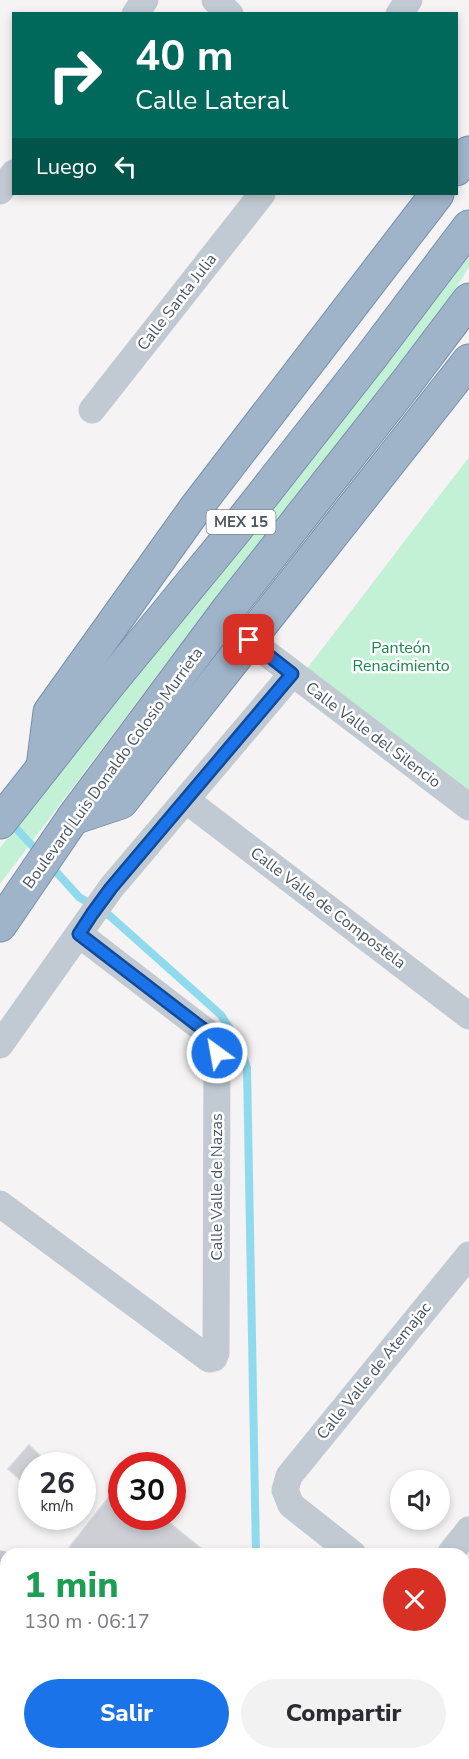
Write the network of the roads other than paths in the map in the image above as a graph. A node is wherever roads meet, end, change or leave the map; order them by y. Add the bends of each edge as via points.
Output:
1 (215, 0) edge
2 (228, 12) edge
3 (469, 153) edge
4 (458, 167) edge
5 (12, 176) edge
6 (0, 191) edge
7 (261, 195) edge
8 (434, 195) edge
9 (469, 227) edge
10 (469, 300) edge
11 (469, 361) edge
12 (92, 410) dead end
13 (249, 640) junction
14 (292, 674) junction
15 (42, 768) junction
16 (186, 800) junction
17 (469, 807) edge
18 (10, 810) edge
19 (66, 829) junction
20 (0, 924) edge
21 (85, 924) junction
22 (469, 1016) edge
23 (0, 1045) edge
24 (0, 1204) edge
25 (469, 1255) edge
26 (469, 1530) edge
27 (345, 1548) edge
28 (455, 1548) edge

1 - 2 street
3 - 4 highway
5 - 6 street
7 - 12 street, Calle Santa Julia
8 - 15 highway via 195,509 50,712
9 - 15 highway, MEX 15 via 243,520
10 - 19 highway, Boulevard Luis Donaldo Colosio Murrieta / MEX 15 via 230,607
11 - 13 highway
13 - 14 street, Calle Valle del Silencio
13 - 19 highway via 121,802
14 - 16 street
14 - 17 street, Calle Valle del Silencio
15 - 18 highway, MEX 15
16 - 21 street
16 - 22 street, Calle Valle de Compostela
19 - 20 highway, Boulevard Luis Donaldo Colosio Murrieta / MEX 15
21 - 23 street
21 - 24 street, Calle Valle de Nazas via 215,1042 214,1358 210,1359
25 - 27 street, Calle Valle de Atemajac via 289,1476 285,1490 291,1505
26 - 28 street

